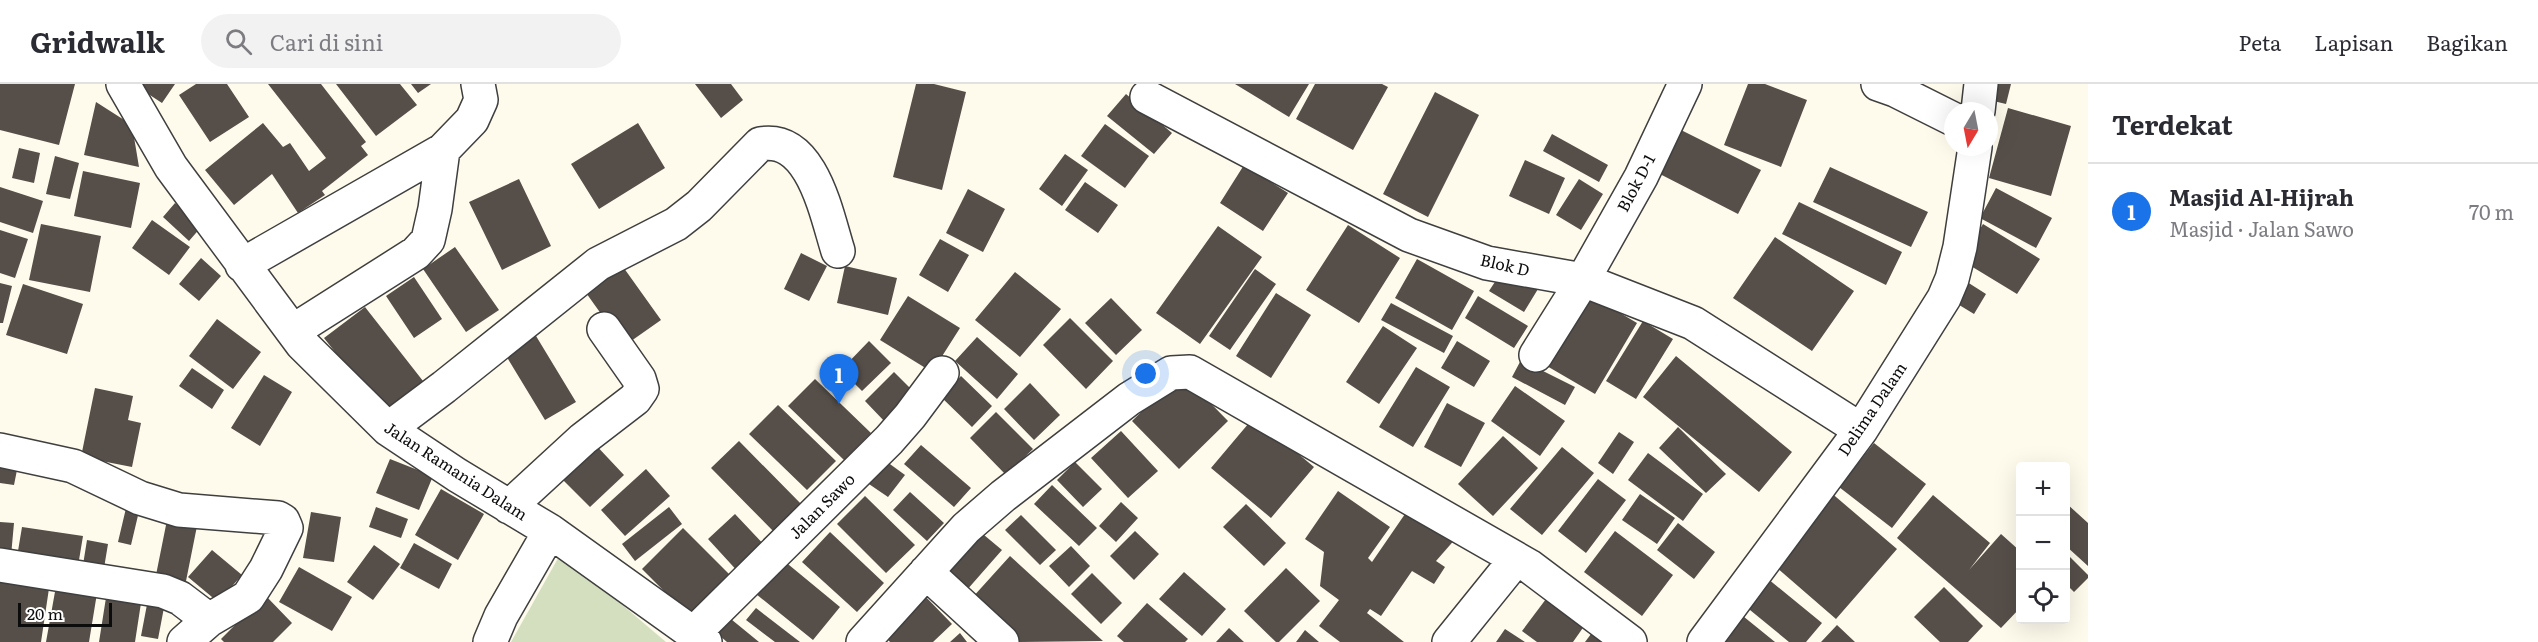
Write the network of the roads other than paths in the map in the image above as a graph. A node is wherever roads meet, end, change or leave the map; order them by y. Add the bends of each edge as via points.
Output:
1 (123, 84) edge
2 (478, 84) edge
3 (1685, 84) edge
4 (1878, 84) edge
5 (1981, 84) edge
6 (1147, 97) dead end
7 (1979, 102) edge
8 (1944, 114) edge
9 (443, 150) junction
10 (1974, 156) edge
11 (838, 251) dead end
12 (242, 265) junction
13 (1583, 280) junction
14 (604, 329) dead end
15 (292, 331) junction
16 (1536, 355) dead end
17 (942, 373) dead end
18 (388, 429) junction
19 (1861, 430) junction
20 (0, 450) edge
21 (508, 507) junction
22 (550, 531) junction
23 (1516, 559) junction
24 (0, 566) edge
25 (926, 573) junction
26 (193, 636) edge
27 (699, 637) edge
28 (490, 642) edge
29 (863, 642) edge
30 (1002, 642) edge
31 (1449, 642) edge
32 (1629, 642) edge
33 (1704, 642) edge

1 - 12 street, Jalan Ramania Dalam via 171,167
2 - 9 street via 481,100 472,120
3 - 13 street, Blok D-1 via 1641,177
4 - 8 street
5 - 7 street
6 - 13 street, Blok D via 1408,235 1487,262
9 - 12 street
9 - 15 street via 428,240 416,253
10 - 19 street, Delima Dalam via 1960,247 1948,289
11 - 18 street via 819,191 800,158 780,143 760,144 676,224 598,264
12 - 15 street, Jalan Ramania Dalam
13 - 16 street, Blok D-1
13 - 19 street, Blok D via 1693,323
14 - 21 street via 642,389
15 - 18 street, Jalan Ramania Dalam
17 - 27 street, Jalan Sawo via 889,440
18 - 21 street, Jalan Ramania Dalam
19 - 33 street, Delima Dalam
20 - 26 street via 73,466 140,498 179,510 283,521 285,528 271,559 248,597
21 - 22 street, Jalan Ramania Dalam
22 - 27 street, Jalan Ramania Dalam
22 - 28 street
23 - 25 street via 1190,372 1177,371 1129,399 1003,496 966,528
23 - 31 street
23 - 32 street
24 - 26 street via 163,591 180,598
25 - 29 street
25 - 30 street

